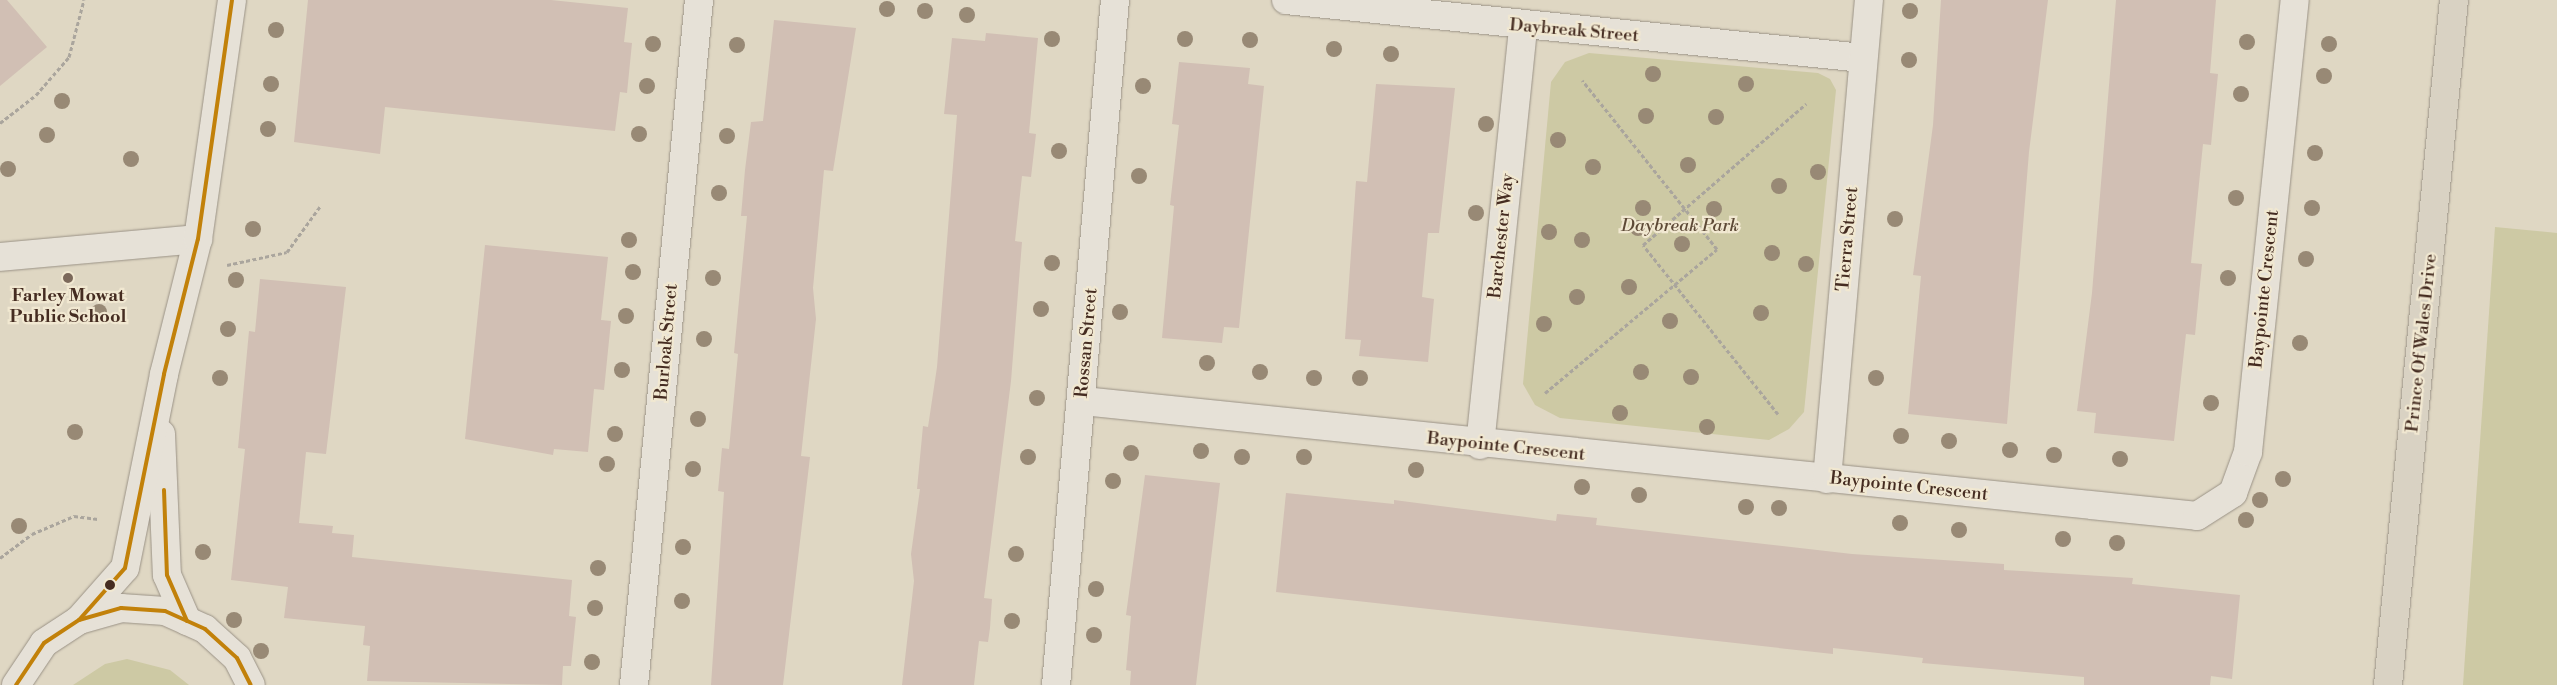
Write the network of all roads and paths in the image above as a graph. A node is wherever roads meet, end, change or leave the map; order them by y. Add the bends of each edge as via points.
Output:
1 (84, 0) edge
2 (231, 0) edge
3 (699, 0) edge
4 (1115, 0) edge
5 (1286, 0) edge
6 (1869, 0) edge
7 (2296, 0) edge
8 (2454, 0) edge
9 (1523, 26) junction
10 (1863, 58) junction
11 (1582, 80) dead end
12 (1806, 104) dead end
13 (0, 123) edge
14 (321, 205) dead end
15 (1682, 209) junction
16 (198, 239) junction
17 (0, 257) edge
18 (218, 266) dead end
19 (1676, 286) junction
20 (1545, 393) dead end
21 (160, 395) junction
22 (1082, 401) junction
23 (1778, 414) dead end
24 (1480, 445) junction
25 (1827, 479) junction
26 (110, 520) dead end
27 (0, 558) edge
28 (79, 620) junction
29 (187, 621) junction
30 (12, 680) edge
31 (251, 685) edge
32 (634, 685) edge
33 (1056, 685) edge
34 (2388, 685) edge

1 - 13 path via 68,57 36,95
2 - 16 street
3 - 32 street, Burloak Street
4 - 22 street, Rossan Street
5 - 9 street, Daybreak Street
6 - 10 street, Tierra Street
7 - 25 street, Baypointe Crescent via 2248,452 2233,493 2197,516
8 - 34 main road, Prince Of Wales Drive
9 - 10 street, Daybreak Street
9 - 24 street, Barchester Way
10 - 25 street, Tierra Street
11 - 15 path
12 - 15 path
14 - 18 path via 287,252
15 - 19 path via 1643,245
15 - 19 path via 1717,249
16 - 17 street
16 - 21 street
19 - 20 path
19 - 23 path
21 - 28 street via 125,568
21 - 29 street via 167,575
22 - 24 street, Baypointe Crescent
22 - 33 street, Rossan Street
24 - 25 street, Baypointe Crescent
26 - 27 path via 74,516 32,534
28 - 29 street via 121,608 165,611
28 - 30 street via 44,643
29 - 31 street via 204,629 237,658

